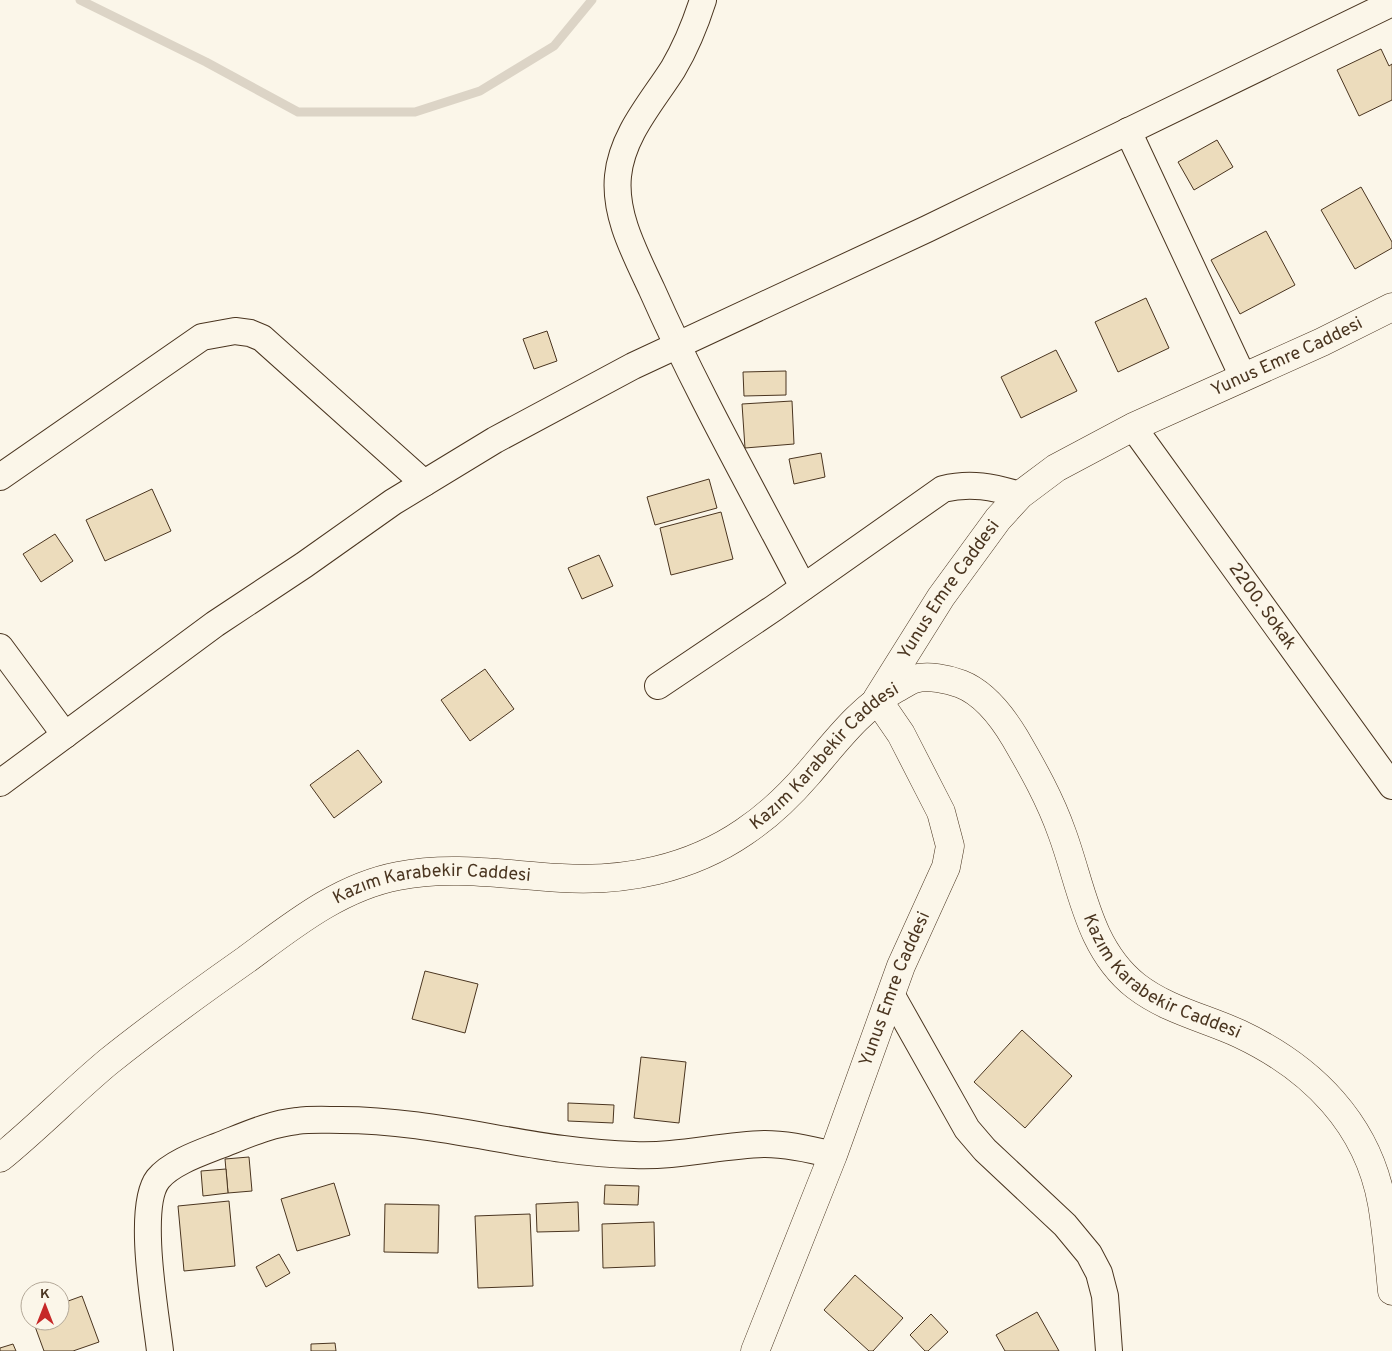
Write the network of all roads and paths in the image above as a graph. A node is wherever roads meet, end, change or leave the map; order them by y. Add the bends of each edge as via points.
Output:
1 (703, 0) edge
2 (1392, 3) edge
3 (1128, 131) junction
4 (1392, 307) edge
5 (676, 346) junction
6 (1242, 377) junction
7 (1133, 427) junction
8 (0, 477) edge
9 (424, 483) junction
10 (1020, 495) junction
11 (803, 587) junction
12 (0, 647) edge
13 (658, 686) dead end
14 (878, 699) junction
15 (65, 735) junction
16 (0, 783) edge
17 (1392, 786) edge
18 (891, 994) junction
19 (833, 1155) junction
20 (0, 1158) edge
21 (1392, 1291) edge
22 (160, 1351) edge
23 (755, 1351) edge
24 (1109, 1351) edge

1 - 5 street via 690,38 625,148 618,176 624,227
2 - 3 street
3 - 5 street
3 - 6 street
4 - 6 street, Yunus Emre Caddesi
5 - 9 street via 536,418
5 - 11 street
6 - 7 street, Yunus Emre Caddesi
7 - 10 street, Yunus Emre Caddesi via 1056,468
7 - 17 street, 2200. Sokak
8 - 9 street via 202,337 236,331 250,333 274,347
9 - 15 street via 215,624
10 - 11 street via 988,486 943,489
10 - 14 street, Yunus Emre Caddesi via 998,518 941,597
11 - 13 street
12 - 15 street
14 - 18 street, Yunus Emre Caddesi via 923,774 940,812 950,846 946,867
14 - 20 street, Kazım Karabekir Caddesi via 834,742 780,804 716,850 679,864 645,874 605,878 562,879 490,871 441,871 397,876 353,889 306,916 149,1030 104,1065
14 - 21 street, Kazım Karabekir Caddesi via 913,679 938,678 966,685 988,703 1006,724 1039,780 1062,831 1096,938 1114,964 1135,985 1164,1004 1239,1033 1280,1055 1323,1092 1356,1130 1382,1201
15 - 16 street
18 - 19 street, Yunus Emre Caddesi
18 - 24 street via 967,1128 1090,1254 1105,1296
19 - 22 street via 795,1146 764,1144 683,1154 634,1155 542,1147 422,1125 356,1120 298,1120 268,1127 171,1168 158,1178 152,1189 148,1222
19 - 23 street, Yunus Emre Caddesi

